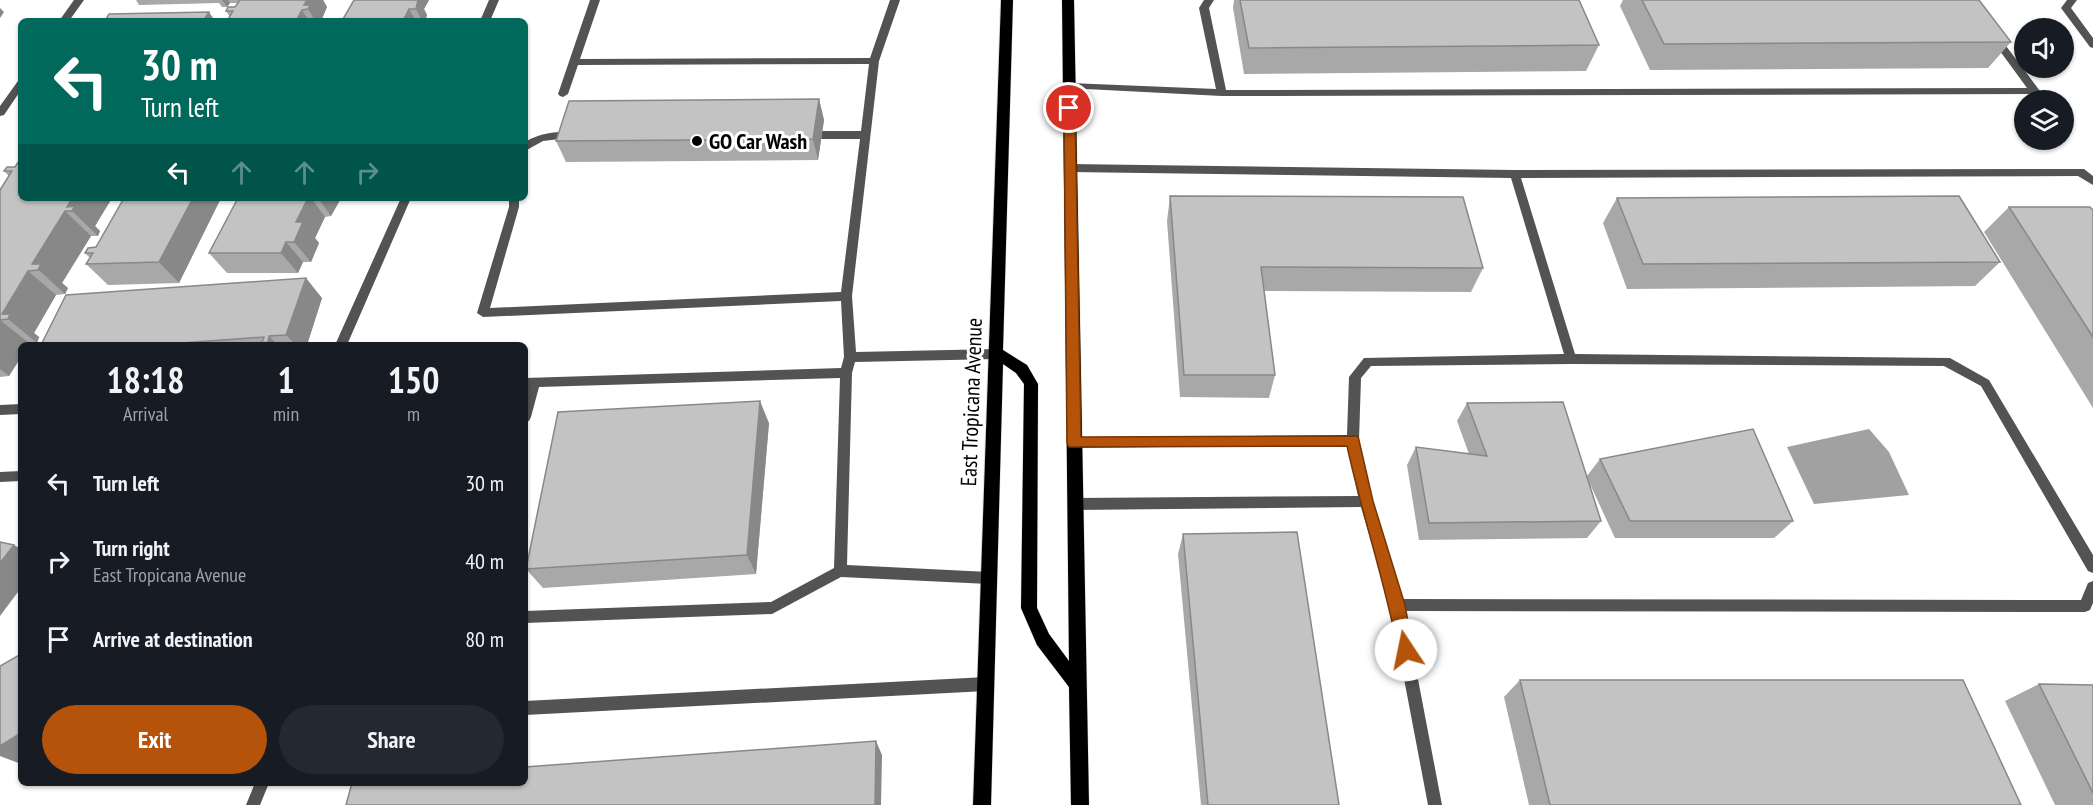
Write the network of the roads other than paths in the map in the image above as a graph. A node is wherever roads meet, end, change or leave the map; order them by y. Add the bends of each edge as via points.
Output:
1 (78, 0) edge
2 (494, 0) edge
3 (595, 0) edge
4 (895, 0) edge
5 (1007, 0) edge
6 (1068, 0) edge
7 (1209, 0) edge
8 (2072, 0) edge
9 (66, 18) edge
10 (486, 18) edge
11 (1988, 27) edge
12 (2093, 45) edge
13 (874, 61) junction
14 (573, 62) junction
15 (1069, 86) junction
16 (18, 87) edge
17 (1222, 93) junction
18 (563, 94) dead end
19 (0, 113) edge
20 (588, 135) edge
21 (796, 135) edge
22 (866, 135) junction
23 (528, 144) edge
24 (1070, 168) junction
25 (1515, 174) junction
26 (2093, 181) edge
27 (405, 201) edge
28 (514, 201) edge
29 (846, 296) junction
30 (342, 342) edge
31 (997, 354) junction
32 (850, 357) junction
33 (1571, 359) junction
34 (846, 373) junction
35 (529, 383) edge
36 (18, 409) edge
37 (0, 410) edge
38 (1353, 440) junction
39 (1074, 443) junction
40 (18, 476) edge
41 (0, 477) edge
42 (1366, 501) junction
43 (1075, 504) junction
44 (2093, 567) edge
45 (840, 572) junction
46 (989, 578) junction
47 (2093, 587) edge
48 (1397, 605) junction
49 (528, 617) edge
50 (986, 684) junction
51 (1078, 684) junction
52 (528, 708) edge
53 (261, 786) edge
54 (253, 805) edge
55 (982, 805) edge
56 (1080, 805) edge
57 (1435, 805) edge

1 - 9 lane
2 - 10 lane
3 - 14 lane
4 - 13 lane
5 - 31 main road, East Tropicana Avenue
6 - 15 main road
7 - 17 lane via 1204,8
8 - 12 lane via 2066,8
11 - 17 lane via 2035,91
13 - 14 lane
13 - 22 lane
14 - 18 lane
15 - 17 lane
15 - 24 main road
16 - 19 lane
20 - 23 lane via 542,137
21 - 22 lane
22 - 29 lane
24 - 25 lane
24 - 39 main road
25 - 26 lane via 2080,172
25 - 33 lane
27 - 30 lane
28 - 29 lane via 483,314
29 - 32 lane
31 - 32 lane
31 - 46 main road, East Tropicana Avenue
31 - 51 main road via 1016,363 1031,384 1029,608 1046,646
32 - 34 lane
33 - 38 lane via 1368,361 1355,377
33 - 44 lane via 1946,361 1985,383
34 - 35 lane
34 - 45 lane
36 - 37 lane
38 - 39 lane
38 - 42 lane
39 - 43 main road
40 - 41 lane
42 - 43 lane
42 - 48 lane
43 - 51 main road
45 - 46 lane
45 - 49 lane via 772,608
46 - 50 main road, East Tropicana Avenue
47 - 48 lane via 2085,606
48 - 57 lane
50 - 52 lane
50 - 55 main road, East Tropicana Avenue
51 - 56 main road
53 - 54 lane

